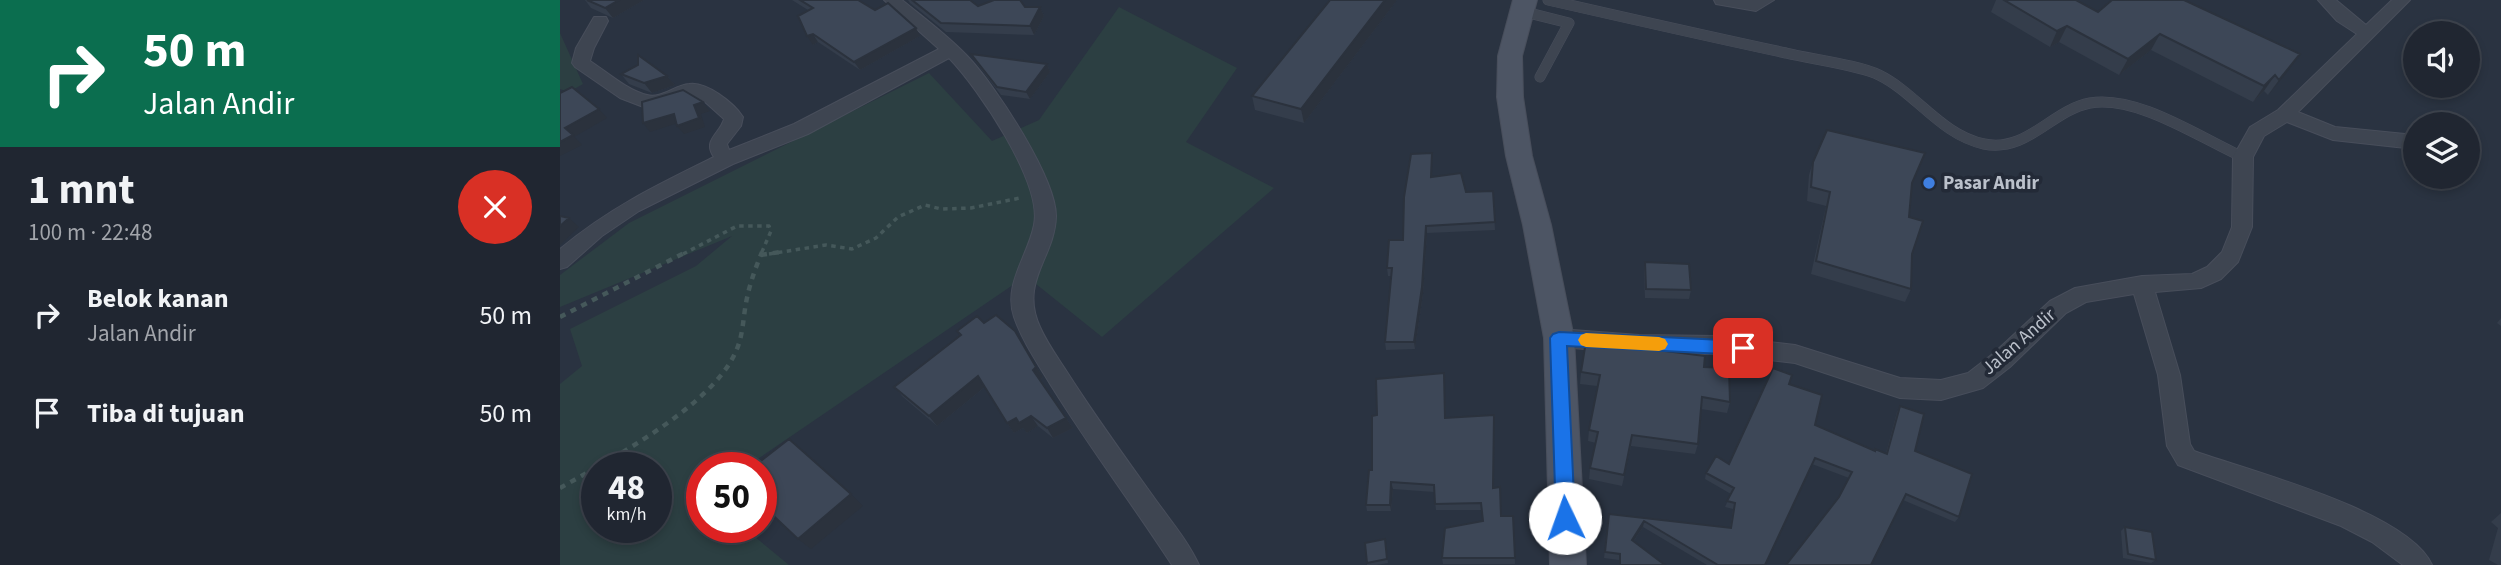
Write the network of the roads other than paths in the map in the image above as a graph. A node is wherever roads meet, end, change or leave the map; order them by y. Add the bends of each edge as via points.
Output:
1 (892, 0) edge
2 (1721, 0) edge
3 (1766, 0) edge
4 (2326, 0) edge
5 (2402, 0) edge
6 (1532, 4) edge
7 (600, 21) dead end
8 (2368, 34) junction
9 (950, 50) junction
10 (1539, 77) dead end
11 (2285, 114) junction
12 (2403, 141) edge
13 (2243, 157) junction
14 (726, 159) junction
15 (560, 261) edge
16 (2142, 284) junction
17 (1559, 338) junction
18 (1186, 565) edge
19 (1568, 565) edge
20 (2419, 565) edge

1 - 9 street
2 - 3 street via 1751,6
4 - 8 street
5 - 8 street
6 - 10 lane via 1569,23
6 - 13 lane via 1877,74 1963,137 1986,145 2022,141 2075,108 2105,102 2137,110
6 - 17 main road via 1510,56 1510,97
7 - 14 street via 581,63 645,102 691,89 710,97 734,117 718,143
8 - 11 street
9 - 14 street via 802,129
9 - 18 street via 1007,125 1046,207 1041,242 1024,279 1023,310 1031,332 1067,393
11 - 12 street via 2333,134
11 - 13 street via 2257,132
13 - 16 street, Jalan Andir via 2242,227 2231,256 2214,273 2194,282
14 - 15 street via 632,206
16 - 17 street, Jalan Andir via 2082,294 2058,307 1975,381 1941,390 1900,388 1794,354 1717,345
16 - 20 street via 2169,375 2179,446 2186,458 2279,489 2384,534 2410,551
17 - 19 main road

